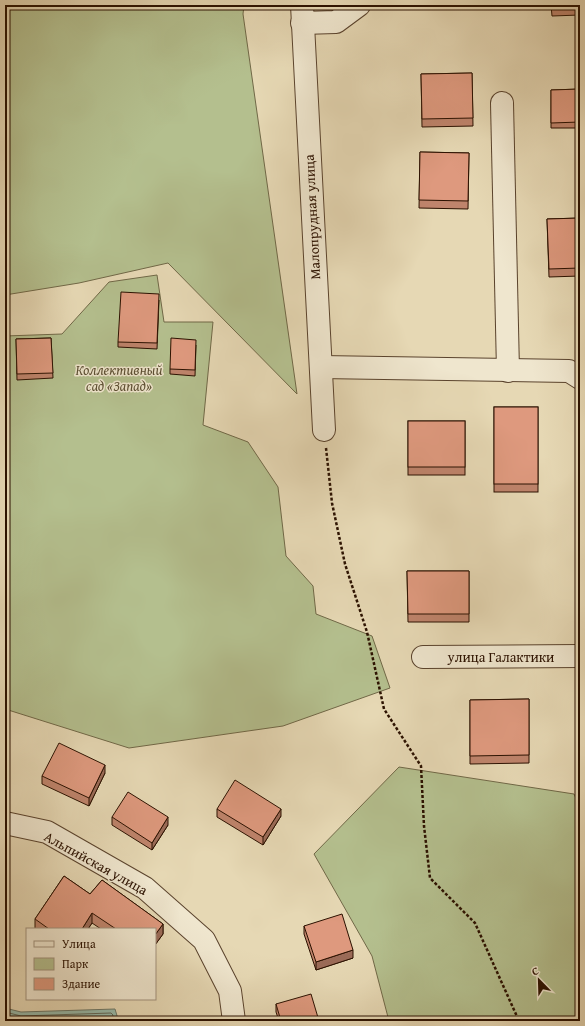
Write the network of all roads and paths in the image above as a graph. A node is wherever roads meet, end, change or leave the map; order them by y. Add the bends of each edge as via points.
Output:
1 (359, 5) edge
2 (302, 14) edge
3 (502, 103) dead end
4 (321, 368) junction
5 (508, 371) junction
6 (580, 378) edge
7 (324, 430) joint
8 (580, 656) edge
9 (423, 657) dead end
10 (5, 823) edge
11 (234, 1021) edge
12 (519, 1021) edge

1 - 2 street via 336,22
2 - 4 street, Малопрудная улица
3 - 5 street
4 - 5 street
4 - 7 street, Малопрудная улица
5 - 6 street via 569,371
7 - 12 path via 332,503 345,564 367,632 384,709 421,766 430,878 475,923
8 - 9 street, улица Галактики
10 - 11 street, Альпийская улица via 47,832 145,888 204,940 230,992

